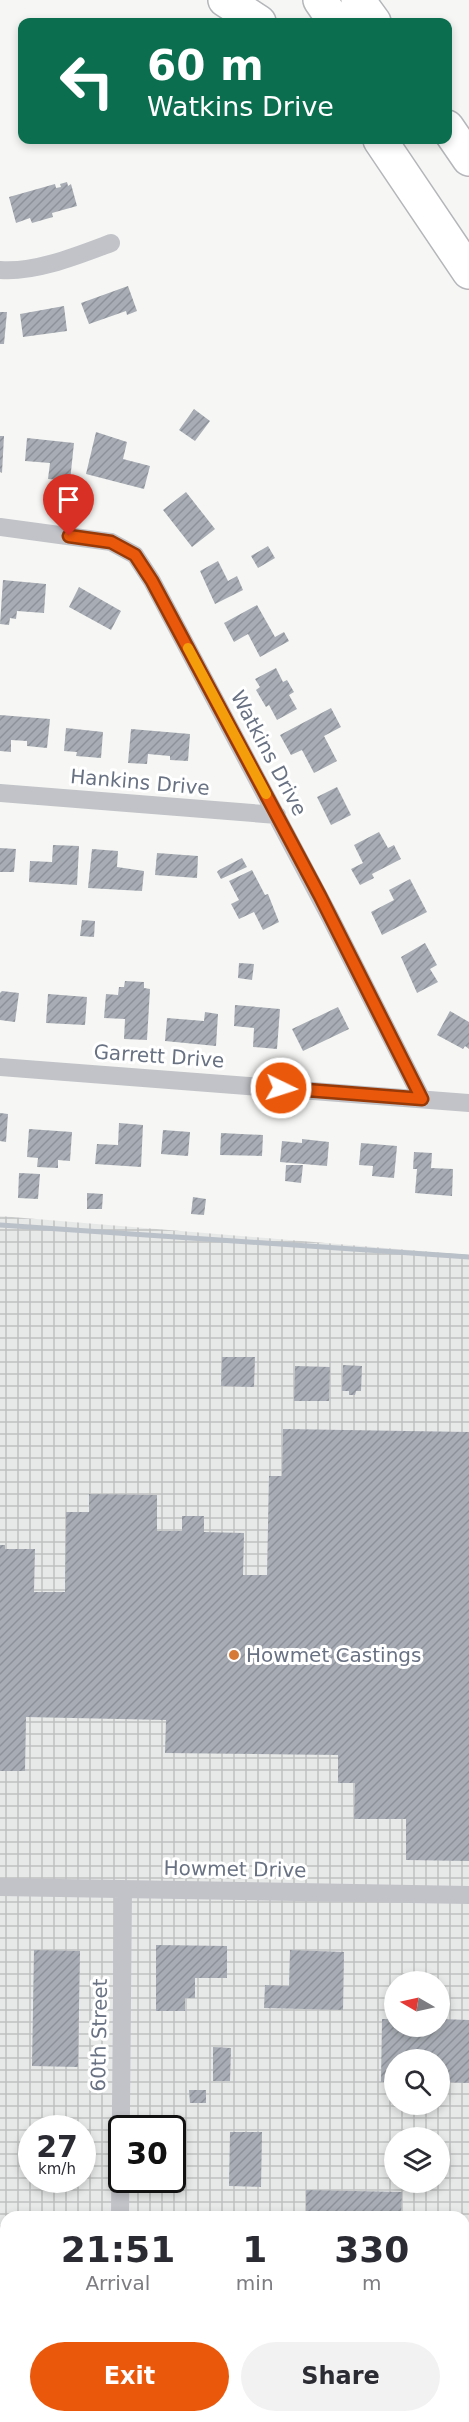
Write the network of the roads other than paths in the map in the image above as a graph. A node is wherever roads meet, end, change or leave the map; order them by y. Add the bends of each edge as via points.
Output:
1 (225, 0) edge
2 (321, 0) edge
3 (358, 0) edge
4 (253, 18) edge
5 (332, 18) edge
6 (371, 18) edge
7 (452, 134) edge
8 (384, 144) edge
9 (410, 144) edge
10 (469, 159) edge
11 (111, 243) dead end
12 (469, 255) edge
13 (0, 270) edge
14 (469, 272) edge
15 (0, 526) edge
16 (0, 793) edge
17 (277, 815) junction
18 (0, 1067) edge
19 (422, 1099) junction
20 (469, 1103) edge
21 (0, 1887) edge
22 (123, 1889) junction
23 (469, 1895) edge
24 (120, 2211) edge

1 - 4 highway
2 - 5 highway
3 - 6 highway
7 - 10 highway
8 - 14 highway
9 - 12 highway
11 - 13 street via 43,265
15 - 17 street, Watkins Drive via 111,542 135,555
16 - 17 street, Hankins Drive
17 - 19 street, Watkins Drive
18 - 19 street, Garrett Drive
19 - 20 street, Garrett Drive
21 - 22 street, Howmet Drive
22 - 23 street, Howmet Drive
22 - 24 street, 60th Street

